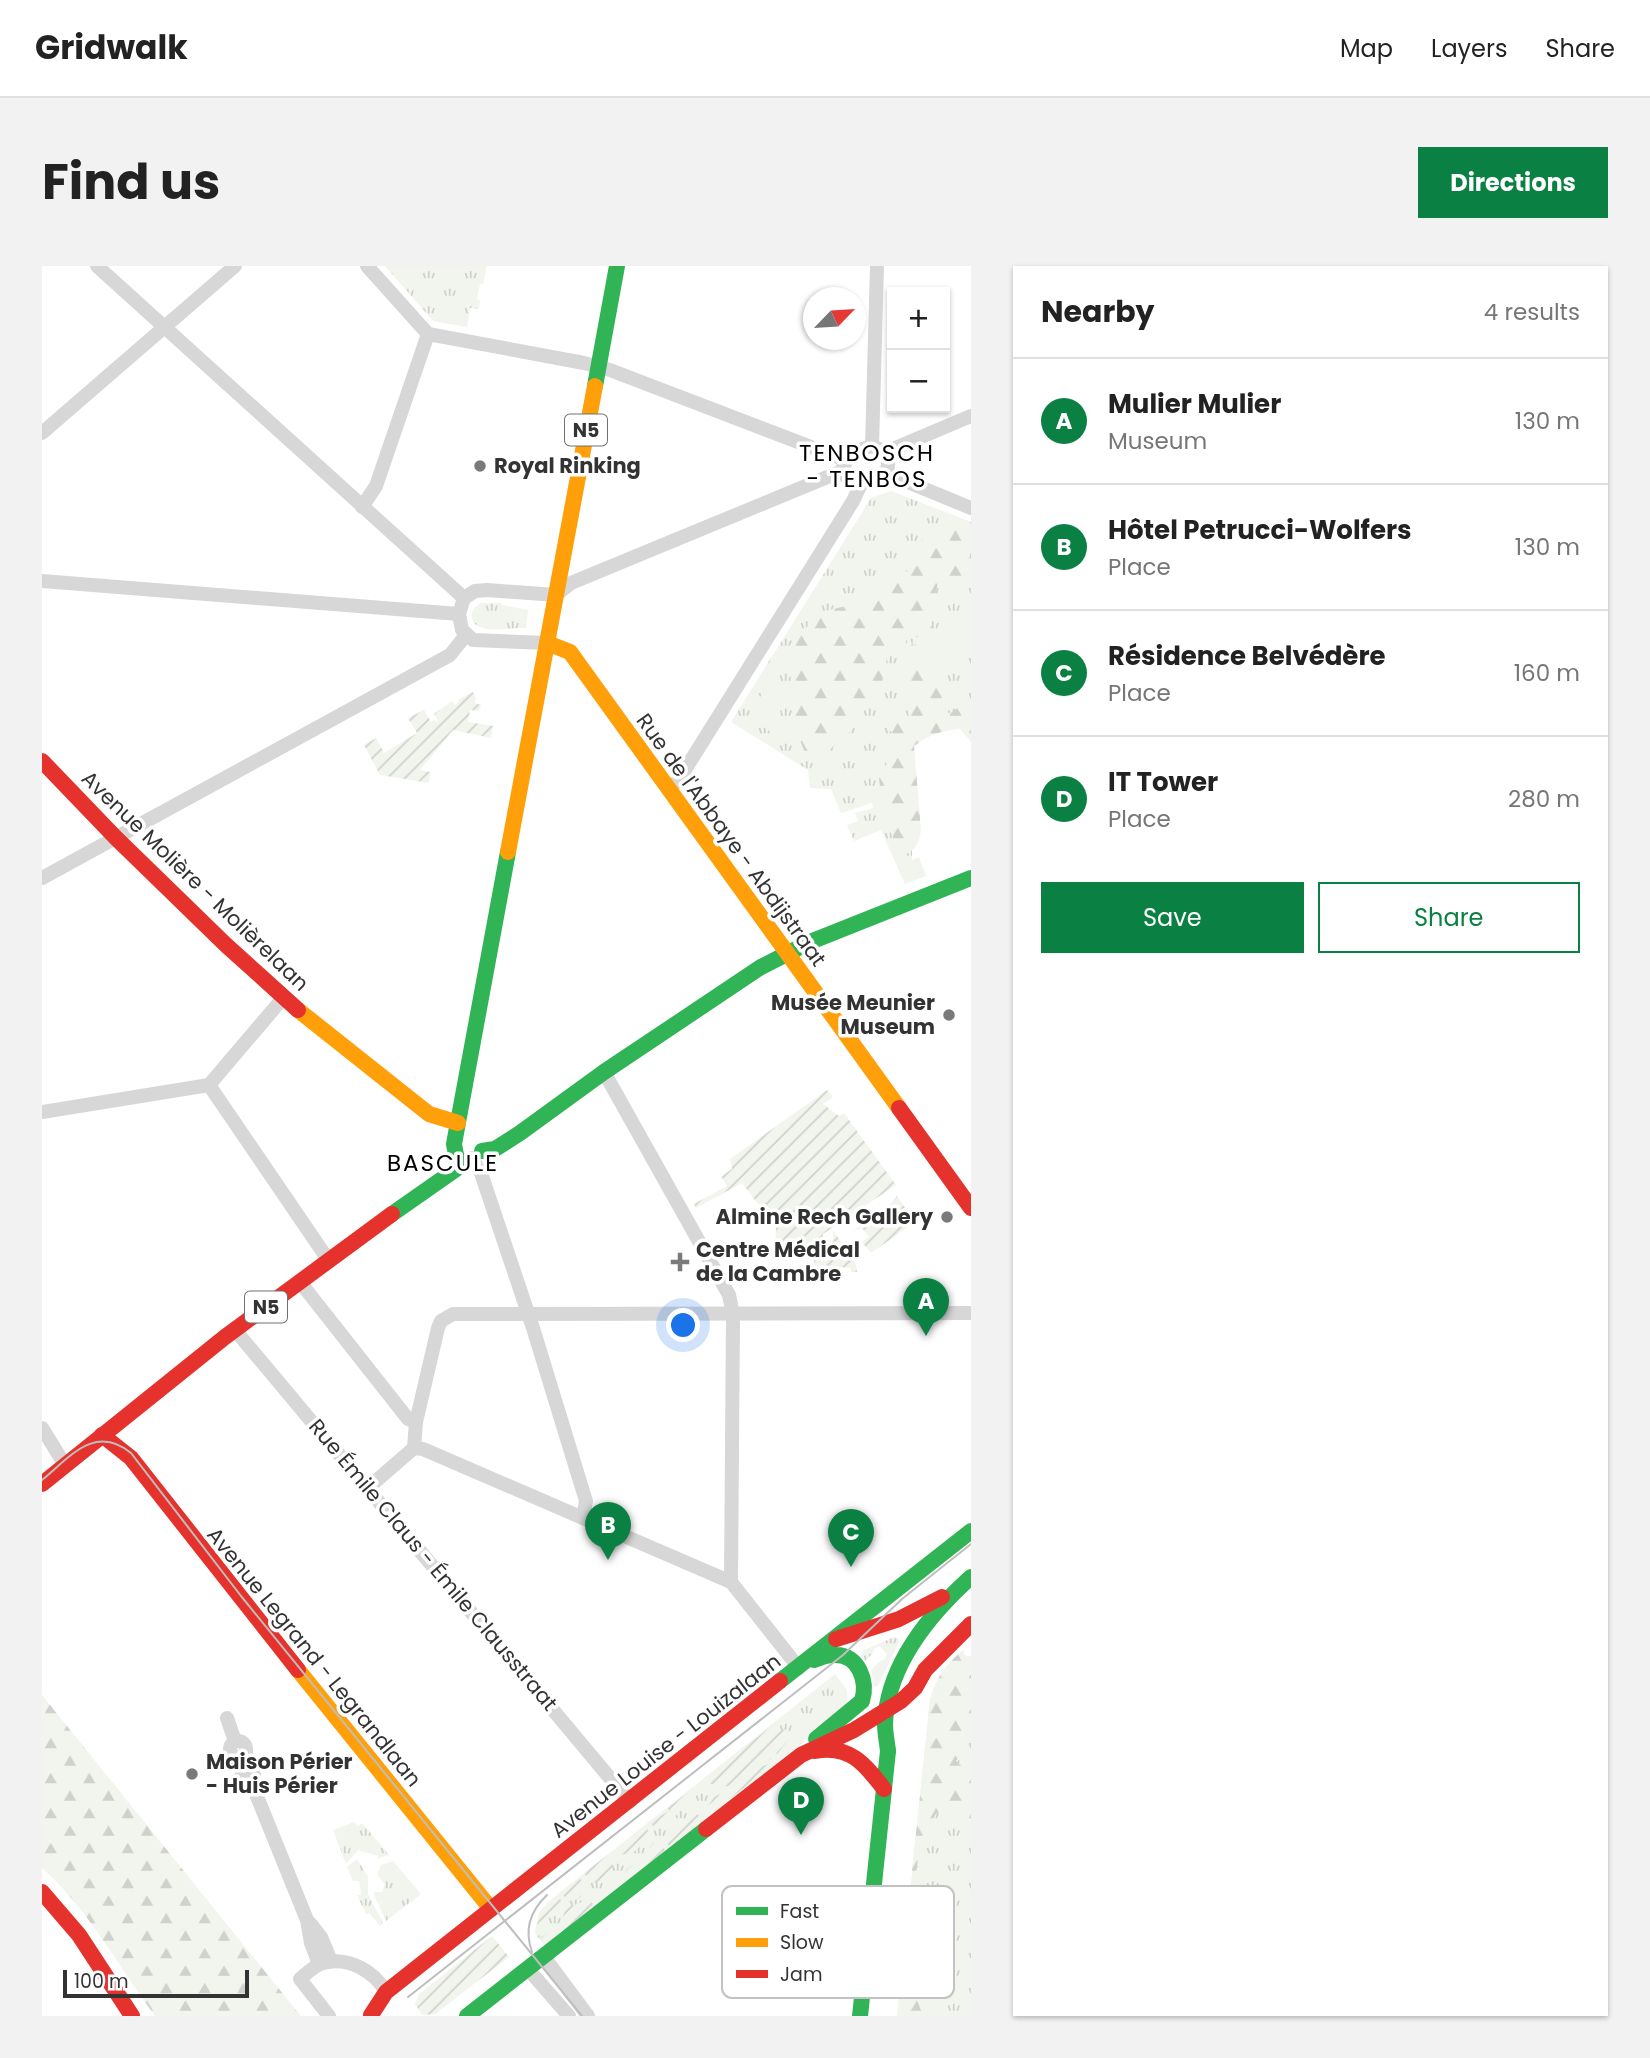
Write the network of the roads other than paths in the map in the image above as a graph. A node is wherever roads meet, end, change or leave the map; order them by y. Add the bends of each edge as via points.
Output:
1 (97, 266) edge
2 (235, 266) edge
3 (368, 266) edge
4 (617, 266) edge
5 (877, 266) edge
6 (164, 327) junction
7 (428, 334) junction
8 (598, 366) junction
9 (971, 416) edge
10 (42, 433) edge
11 (879, 449) junction
12 (844, 466) junction
13 (886, 473) junction
14 (861, 484) junction
15 (362, 507) junction
16 (971, 508) edge
17 (42, 581) edge
18 (556, 595) junction
19 (464, 598) junction
20 (459, 614) junction
21 (466, 635) junction
22 (547, 643) junction
23 (42, 761) edge
24 (669, 788) junction
25 (116, 838) junction
26 (42, 878) edge
27 (971, 878) edge
28 (786, 954) junction
29 (284, 998) junction
30 (604, 1072) junction
31 (209, 1085) junction
32 (42, 1112) edge
33 (458, 1122) junction
34 (472, 1158) junction
35 (971, 1208) edge
36 (329, 1261) junction
37 (300, 1282) junction
38 (971, 1313) edge
39 (528, 1314) junction
40 (733, 1314) junction
41 (236, 1330) junction
42 (416, 1422) junction
43 (42, 1428) edge
44 (102, 1435) junction
45 (414, 1448) junction
46 (65, 1465) junction
47 (42, 1484) edge
48 (369, 1488) junction
49 (583, 1518) junction
50 (971, 1531) edge
51 (971, 1577) edge
52 (731, 1582) junction
53 (963, 1591) edge
54 (971, 1624) edge
55 (836, 1639) junction
56 (802, 1665) junction
57 (894, 1706) junction
58 (227, 1718) dead end
59 (801, 1755) junction
60 (884, 1789) junction
61 (630, 1802) junction
62 (874, 1886) edge
63 (42, 1892) edge
64 (491, 1909) junction
65 (544, 1957) junction
66 (325, 1963) junction
67 (528, 1969) junction
68 (386, 1992) junction
69 (862, 1998) edge
70 (132, 2016) edge
71 (329, 2016) edge
72 (369, 2016) edge
73 (382, 2016) edge
74 (467, 2016) edge
75 (569, 2016) edge
76 (588, 2016) edge
77 (860, 2016) edge

1 - 6 street
2 - 6 street
3 - 7 street
4 - 8 main road, N5
5 - 11 street
6 - 10 street
6 - 15 street
7 - 8 street
7 - 15 street via 376,486
8 - 12 street
8 - 18 main road, N5
9 - 11 street
11 - 12 street via 852,453
11 - 13 street via 890,466
12 - 14 street via 851,483
12 - 18 street via 571,583
13 - 14 street
13 - 16 street
14 - 24 street via 685,770
15 - 19 street
17 - 20 street
18 - 19 street via 479,590
18 - 22 main road, N5
19 - 20 street
20 - 21 street
21 - 22 street via 473,640
21 - 25 street via 450,655
22 - 24 main road, Rue de l'Abbaye - Abdijstraat via 570,652
22 - 33 main road, N5
23 - 25 main road, Avenue Molière - Molièrelaan
24 - 28 main road, Rue de l'Abbaye - Abdijstraat
25 - 26 street
25 - 29 main road, Avenue Molière - Molièrelaan
27 - 28 main road
28 - 30 main road
28 - 35 main road, Rue de l'Abbaye - Abdijstraat
29 - 31 street
29 - 33 main road, Avenue Molière - Molièrelaan via 425,1112
30 - 34 main road via 528,1125 490,1142
30 - 40 street via 729,1295
31 - 32 street
31 - 36 street
33 - 34 main road, N5 via 456,1156
34 - 36 main road, N5
34 - 39 street via 481,1172
36 - 37 main road, N5
37 - 41 main road, N5
37 - 42 street via 408,1419
38 - 40 street
39 - 40 street
39 - 42 street via 453,1314 441,1321
39 - 49 street via 586,1501
40 - 52 street
41 - 44 main road, N5
41 - 48 street, Rue Émile Claus - Émile Clausstraat
42 - 45 street
43 - 46 street
44 - 46 main road, N5
44 - 64 main road, Avenue Legrand - Legrandlaan via 110,1446 131,1458
45 - 48 street
45 - 49 street
46 - 47 main road, N5
48 - 61 street, Rue Émile Claus - Émile Clausstraat
49 - 52 street
50 - 55 main road, Avenue Louise - Louizalaan
51 - 53 main road
52 - 56 street
53 - 55 main road via 899,1619
53 - 57 main road
54 - 57 main road
55 - 56 main road, Avenue Louise - Louizalaan
56 - 59 main road via 831,1654 848,1657 858,1667 866,1693 863,1701
56 - 61 main road, Avenue Louise - Louizalaan
57 - 59 main road
57 - 60 main road
58 - 66 street via 235,1741 230,1749 241,1755 245,1779 254,1789 307,1920 311,1943
59 - 60 main road via 837,1749 867,1766
59 - 65 main road
60 - 62 main road
61 - 64 main road, Avenue Louise - Louizalaan
63 - 70 main road
64 - 68 main road, Avenue Louise - Louizalaan
65 - 67 main road
65 - 76 street
66 - 68 street via 346,1962 362,1968
66 - 71 street via 300,1979
67 - 74 main road
67 - 75 street
68 - 72 main road, Avenue Louise - Louizalaan
69 - 77 main road
72 - 73 main road

